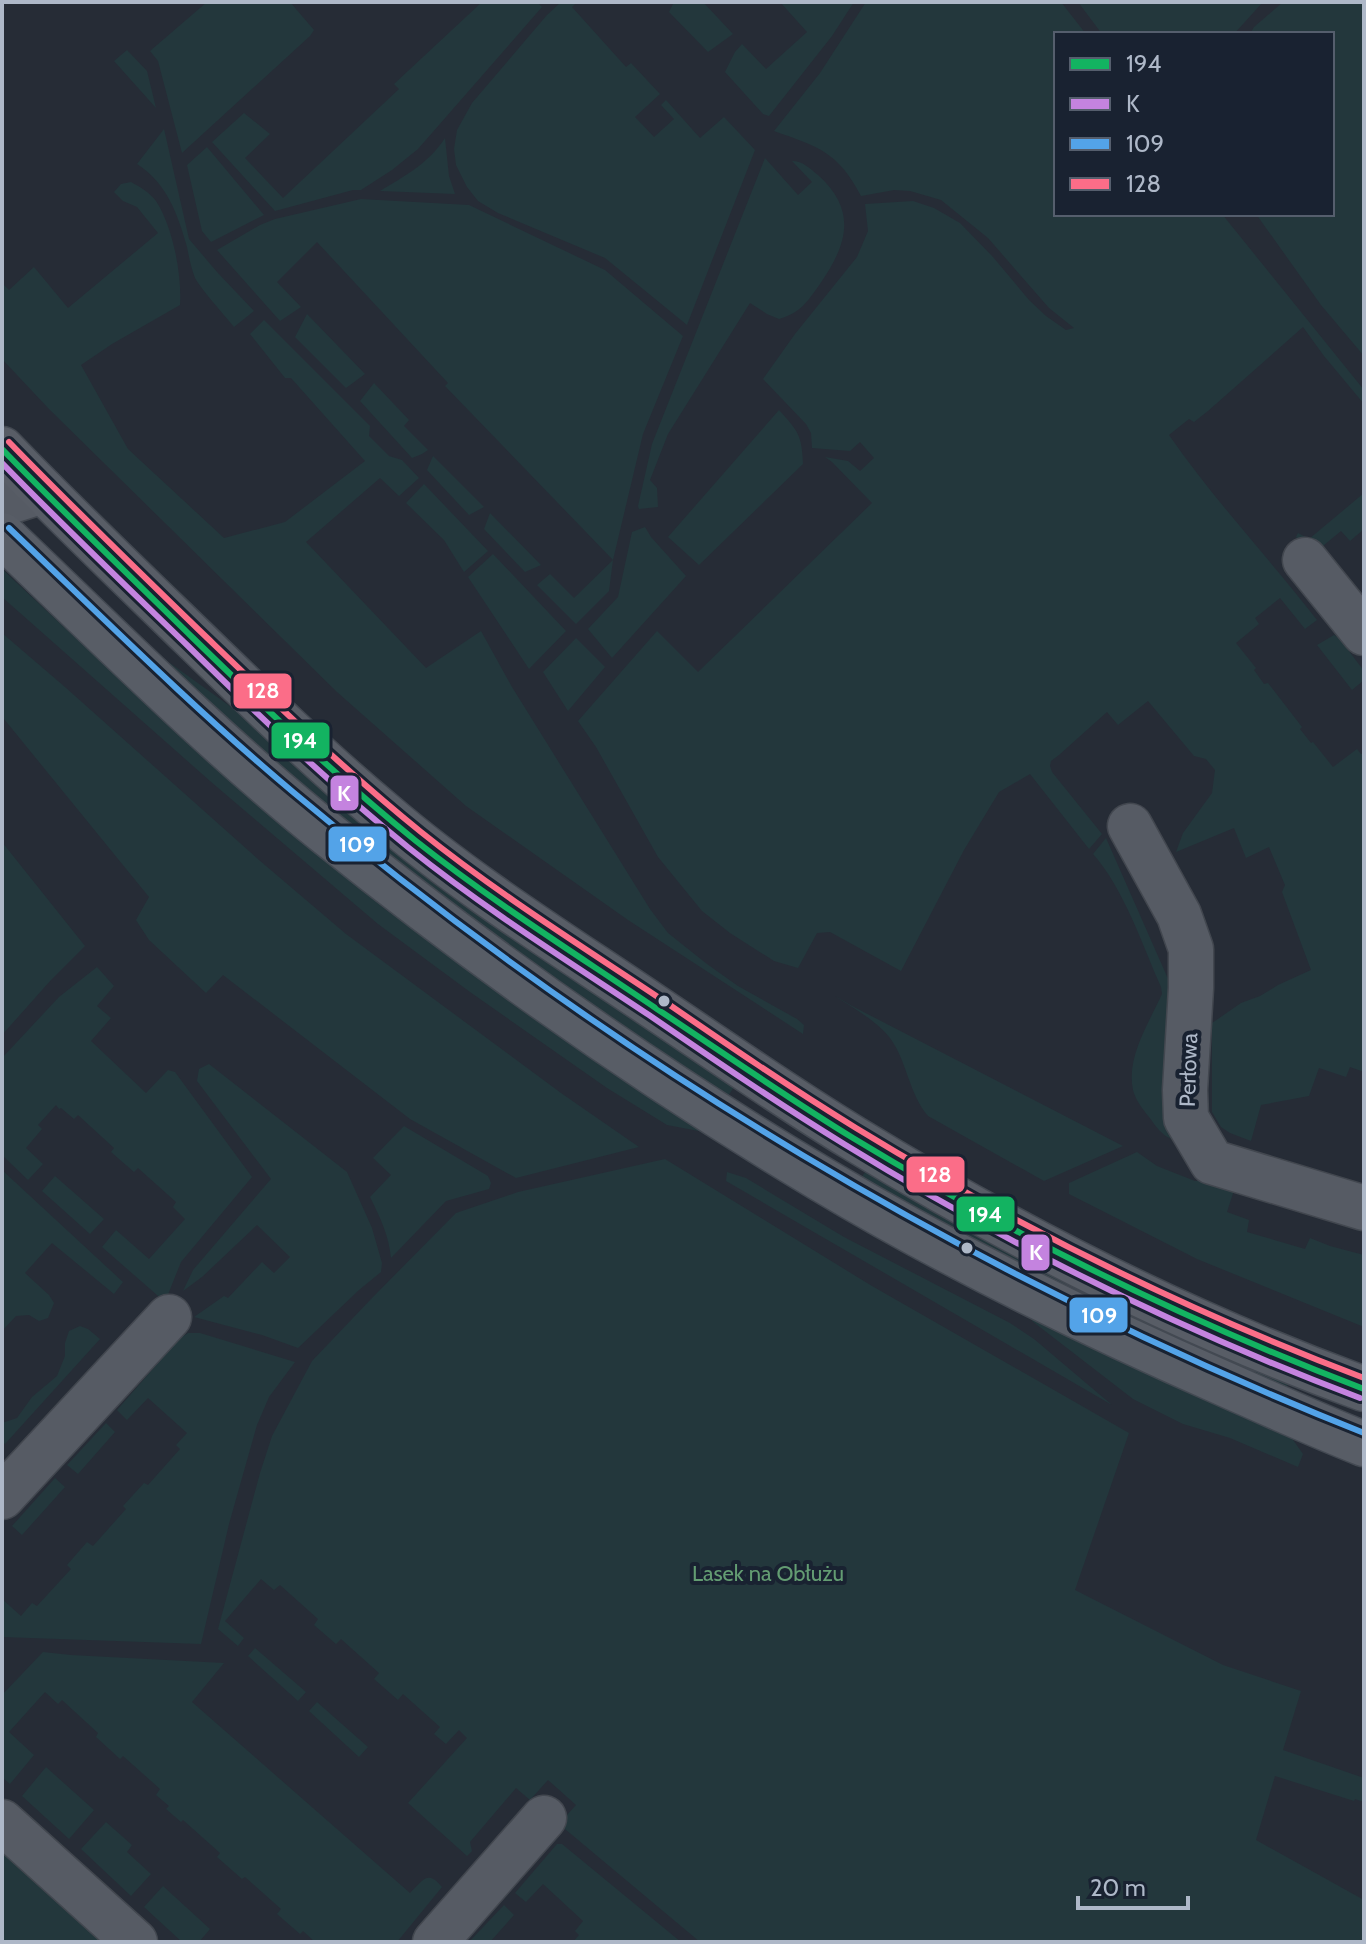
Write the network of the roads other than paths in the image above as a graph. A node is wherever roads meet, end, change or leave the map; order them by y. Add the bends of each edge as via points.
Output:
1 (2, 449) edge
2 (43, 491) junction
3 (2, 504) edge
4 (2, 535) edge
5 (1305, 560) dead end
6 (1364, 633) edge
7 (1130, 826) dead end
8 (1364, 1208) edge
9 (169, 1317) dead end
10 (1364, 1389) edge
11 (1364, 1444) edge
12 (2, 1497) edge
13 (544, 1818) dead end
14 (2, 1822) edge
15 (135, 1942) edge
16 (435, 1942) edge

1 - 2 main road
2 - 3 street
2 - 10 main road via 272,714 454,871 774,1087 919,1177 1168,1309
4 - 11 main road via 188,713 322,830 487,958 713,1113 962,1258 1133,1343
5 - 6 street
7 - 8 street, Perłowa via 1179,915 1191,949 1186,1118 1212,1162
9 - 12 street
13 - 16 street
14 - 15 street

